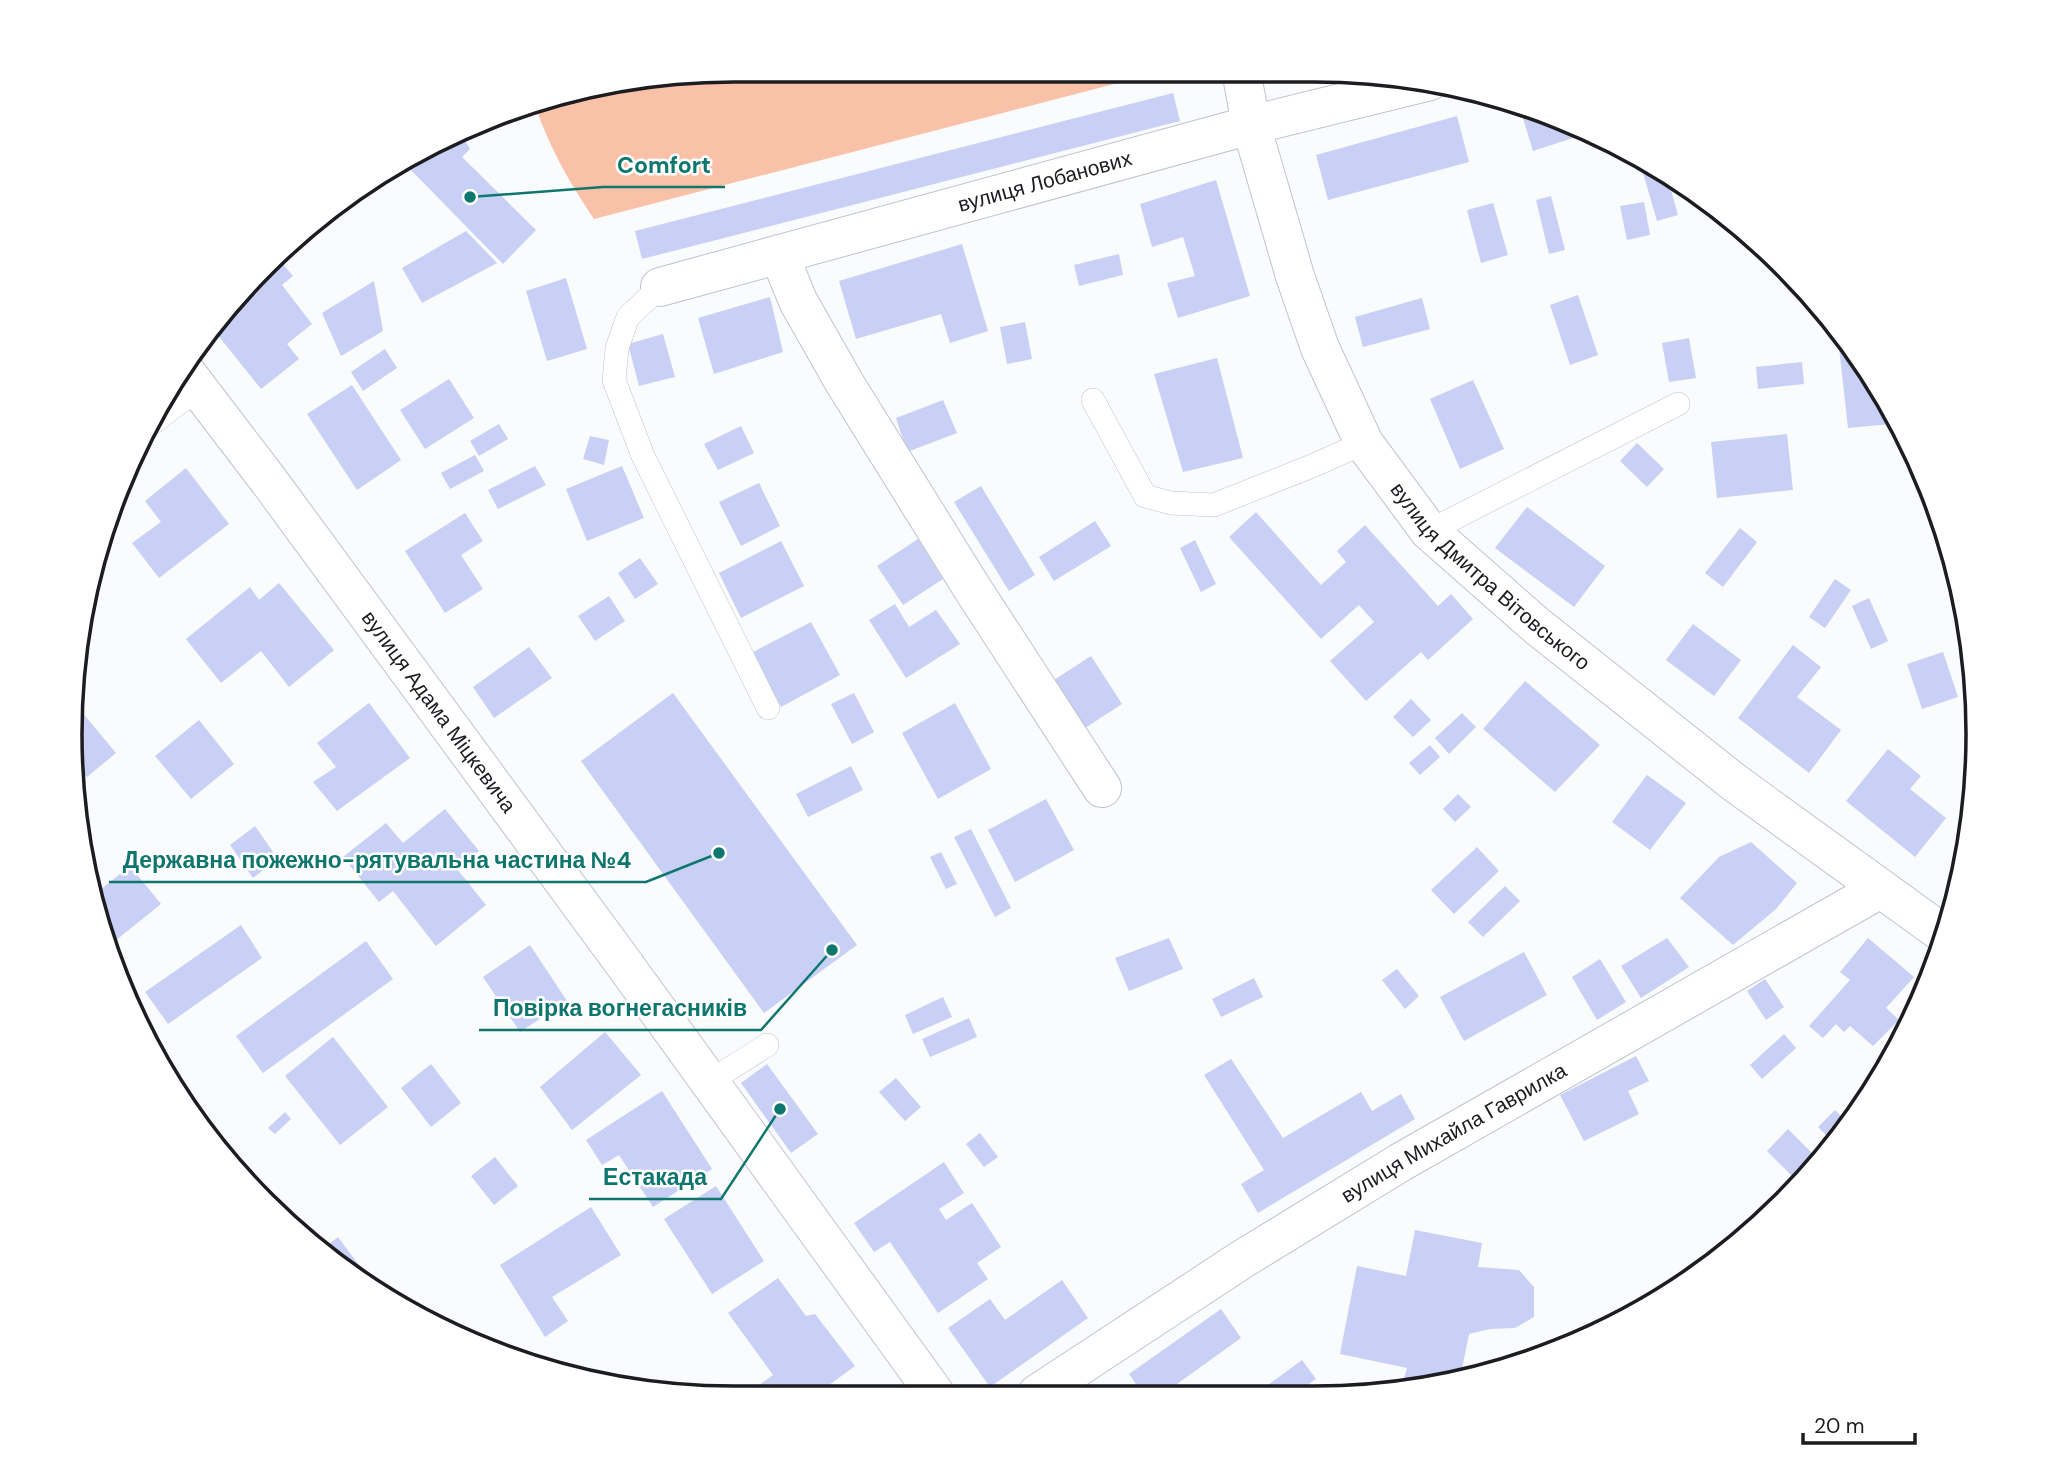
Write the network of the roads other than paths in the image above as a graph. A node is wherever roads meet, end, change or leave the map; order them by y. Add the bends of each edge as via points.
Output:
1 (1243, 82) edge
2 (1403, 89) edge
3 (1251, 125) junction
4 (779, 254) junction
5 (660, 287) joint
6 (192, 379) edge
7 (179, 393) edge
8 (1093, 400) dead end
9 (1678, 404) dead end
10 (1364, 443) junction
11 (1429, 531) junction
12 (768, 708) dead end
13 (1102, 788) dead end
14 (1880, 889) junction
15 (1938, 920) edge
16 (768, 1045) dead end
17 (709, 1083) junction
18 (929, 1386) edge
19 (1049, 1386) edge

1 - 3 street, вулиця Дмитра Вітовського
2 - 3 street, вулиця Лобанових
3 - 4 street, вулиця Лобанових
3 - 10 street, вулиця Дмитра Вітовського via 1320,348
4 - 5 street, вулиця Лобанових
4 - 13 street via 798,301 844,382
5 - 12 lane via 628,317 617,348 614,380 643,456
6 - 7 lane
6 - 17 street, вулиця Адама Міцкевича
8 - 10 lane via 1145,496 1171,503 1214,505
9 - 11 lane
10 - 11 street, вулиця Дмитра Вітовського
11 - 14 street, вулиця Дмитра Вітовського via 1558,643 1735,783
14 - 15 street, вулиця Дмитра Вітовського
14 - 19 street, вулиця Михайла Гаврилка via 1401,1162
16 - 17 lane
17 - 18 street, вулиця Адама Міцкевича

